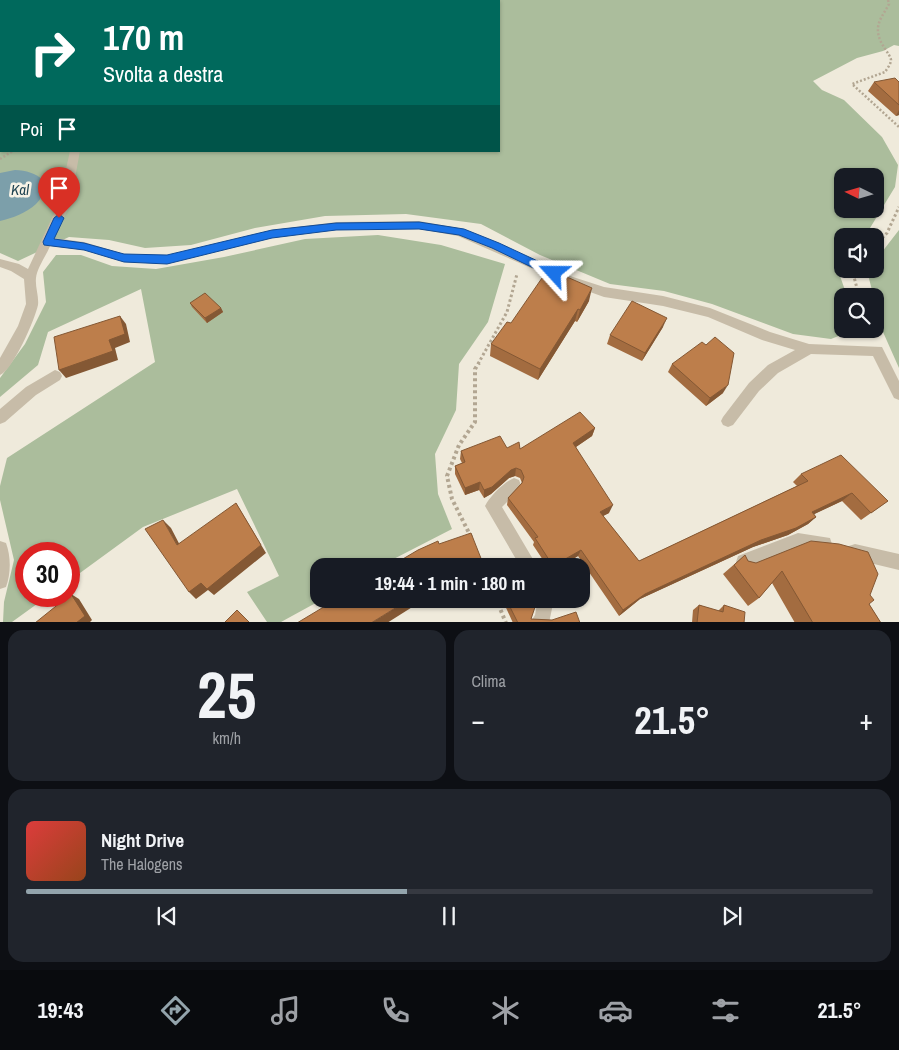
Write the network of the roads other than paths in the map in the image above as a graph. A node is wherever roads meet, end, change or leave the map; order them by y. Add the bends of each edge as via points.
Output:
1 (75, 152) edge
2 (48, 242) junction
3 (0, 263) edge
4 (30, 277) junction
5 (809, 349) junction
6 (0, 368) edge
7 (55, 376) dead end
8 (899, 394) edge
9 (0, 418) edge
10 (728, 421) dead end
11 (514, 485) dead end
12 (0, 549) edge
13 (524, 558) edge
14 (744, 562) edge
15 (899, 562) edge
16 (0, 581) edge
17 (544, 608) edge
18 (538, 622) edge

1 - 2 street via 64,205
2 - 4 street
2 - 5 street via 84,246 124,258 167,260 272,234 336,226 403,225 460,232 604,292 663,301 710,313
3 - 4 street via 15,267
4 - 6 street via 32,304 10,354
5 - 8 street via 878,351
5 - 10 street via 773,369 754,387
7 - 9 street via 31,391
11 - 13 street via 493,506
12 - 16 street
14 - 15 street via 798,541
17 - 18 street

